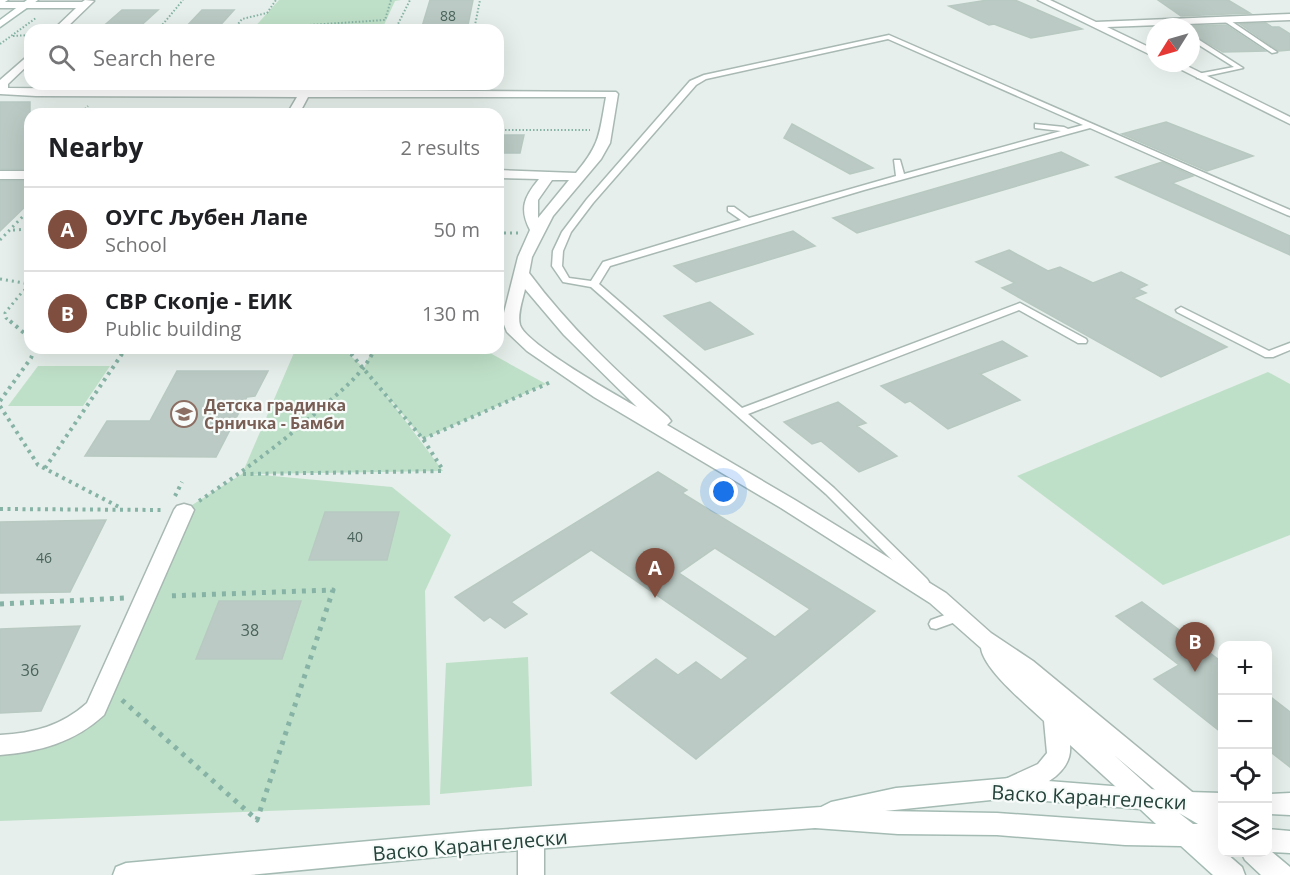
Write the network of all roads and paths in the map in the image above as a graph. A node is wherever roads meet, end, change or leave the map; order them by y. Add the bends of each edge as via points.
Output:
1 (183, 0) edge
2 (276, 0) edge
3 (390, 0) edge
4 (410, 0) edge
5 (480, 0) edge
6 (1043, 0) edge
7 (1, 2) edge
8 (30, 2) edge
9 (88, 3) edge
10 (53, 5) junction
11 (1290, 17) edge
12 (1226, 20) junction
13 (1200, 22) edge
14 (0, 24) edge
15 (28, 24) edge
16 (65, 24) edge
17 (163, 24) edge
18 (238, 24) edge
19 (334, 24) edge
20 (398, 24) edge
21 (475, 24) edge
22 (1095, 25) junction
23 (1146, 25) edge
24 (24, 27) edge
25 (12, 36) junction
26 (24, 36) edge
27 (1200, 43) edge
28 (0, 44) edge
29 (1146, 50) edge
30 (1274, 52) dead end
31 (24, 63) edge
32 (1192, 72) edge
33 (1200, 76) junction
34 (304, 94) junction
35 (296, 108) edge
36 (1290, 121) edge
37 (1038, 126) dead end
38 (1089, 126) junction
39 (504, 130) edge
40 (606, 130) junction
41 (1072, 130) junction
42 (897, 162) dead end
43 (504, 174) edge
44 (0, 175) edge
45 (24, 175) edge
46 (549, 175) junction
47 (579, 177) junction
48 (901, 177) junction
49 (731, 209) dead end
50 (1290, 213) edge
51 (24, 216) edge
52 (748, 221) junction
53 (24, 229) edge
54 (12, 230) junction
55 (537, 230) junction
56 (0, 240) edge
57 (521, 273) junction
58 (0, 279) edge
59 (24, 282) edge
60 (594, 285) junction
61 (24, 290) edge
62 (1181, 310) dead end
63 (24, 333) edge
64 (1082, 341) dead end
65 (1290, 346) edge
66 (33, 354) edge
67 (122, 354) edge
68 (351, 354) edge
69 (372, 354) edge
70 (364, 368) junction
71 (570, 374) junction
72 (0, 390) edge
73 (8, 390) junction
74 (0, 404) edge
75 (742, 412) junction
76 (1, 413) edge
77 (423, 439) junction
78 (695, 450) junction
79 (45, 468) junction
80 (242, 474) junction
81 (0, 509) edge
82 (121, 509) junction
83 (184, 510) junction
84 (146, 597) junction
85 (938, 598) junction
86 (0, 604) edge
87 (956, 616) junction
88 (936, 624) dead end
89 (983, 639) junction
90 (106, 686) junction
91 (1056, 720) junction
92 (0, 745) edge
93 (1010, 788) junction
94 (1147, 800) junction
95 (1188, 803) junction
96 (1218, 803) edge
97 (1272, 804) edge
98 (1290, 804) edge
99 (815, 817) junction
100 (1218, 824) edge
101 (1186, 836) junction
102 (1218, 836) edge
103 (531, 839) junction
104 (1272, 840) edge
105 (1290, 842) edge
106 (1260, 857) edge
107 (126, 875) edge
108 (531, 875) edge
109 (1232, 875) edge
110 (1280, 875) edge

1 - 17 path
2 - 18 path via 267,12 242,19
3 - 19 path via 385,21
4 - 20 path
5 - 21 path
6 - 22 street
7 - 8 street
8 - 10 street
8 - 14 street
9 - 10 street
9 - 16 street
10 - 15 path
11 - 12 street
12 - 13 street
12 - 30 lane
22 - 23 street
22 - 29 street
24 - 25 path
25 - 26 path
25 - 28 path
27 - 33 lane via 1240,68
31 - 34 street via 3,83 3,91
32 - 33 street
33 - 36 street
34 - 35 street
34 - 40 street via 612,94
37 - 41 lane
38 - 41 lane
38 - 50 lane
38 - 60 lane via 889,38 704,77 693,83 567,232 558,251 557,266 566,279
39 - 40 path
40 - 47 street via 597,156
41 - 48 lane
42 - 48 lane
43 - 46 street
44 - 45 street
46 - 47 street
46 - 55 street via 531,198 528,210
47 - 55 street
48 - 52 lane
49 - 52 lane
51 - 54 path
52 - 60 lane via 606,264
53 - 54 path
54 - 56 path
55 - 57 street
57 - 71 street via 514,297 512,328
57 - 78 street via 538,297 619,383
58 - 59 path
60 - 75 lane
61 - 63 path via 5,313
62 - 65 lane via 1269,355
64 - 75 lane via 1020,306
66 - 73 path
67 - 79 path
68 - 70 path
69 - 70 path
70 - 77 path
70 - 80 path via 314,416
71 - 77 path
71 - 78 street
72 - 73 path
73 - 74 path
74 - 76 path
75 - 85 lane via 830,491
76 - 79 path via 38,465
77 - 80 path via 443,471
78 - 85 street
79 - 82 path
80 - 83 path
81 - 82 path
82 - 83 path
83 - 84 street
84 - 86 path
84 - 90 street
84 - 90 path via 333,590 257,820
85 - 87 street
87 - 88 lane
87 - 89 street
89 - 91 street via 1011,677
89 - 95 street via 1025,667
90 - 92 street via 96,709 67,732 46,740
91 - 93 street via 1059,755 1047,771
91 - 94 street
93 - 94 street, Васко Карангелески
93 - 99 street, Васко Карангелески via 896,798
94 - 95 street, Васко Карангелески
94 - 101 street
95 - 96 street, Васко Карангелески
95 - 100 street
97 - 98 street
99 - 101 street, Васко Карангелески
99 - 103 street, Васко Карангелески
101 - 102 street, Васко Карангелески
101 - 109 street
103 - 107 street, Васко Карангелески
103 - 108 street
104 - 105 street
106 - 110 street

